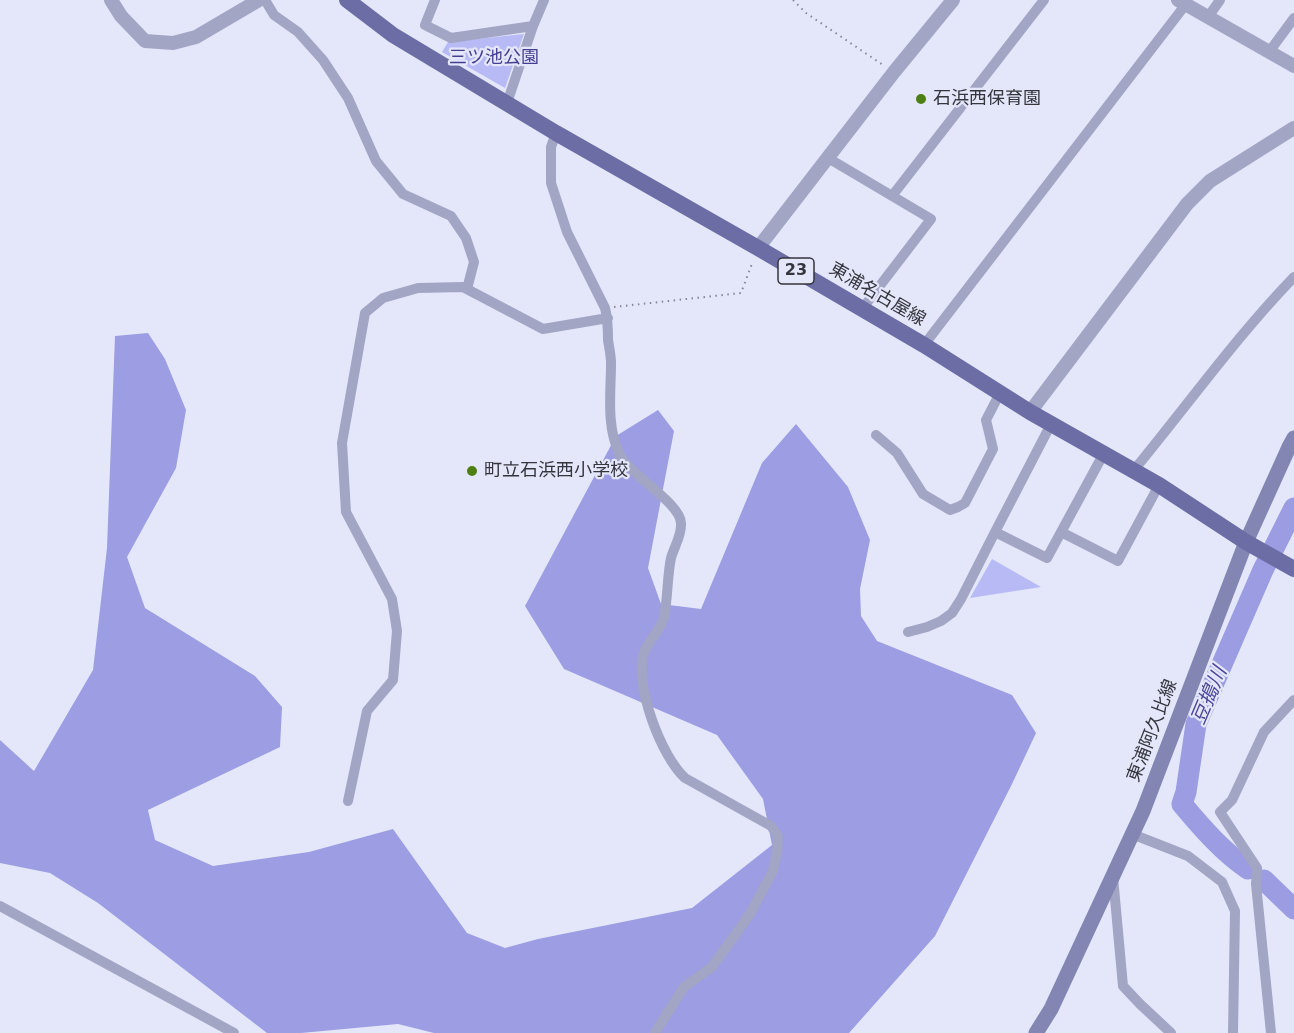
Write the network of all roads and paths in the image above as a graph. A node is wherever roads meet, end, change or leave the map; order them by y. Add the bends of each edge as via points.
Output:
1 (111, 0) edge
2 (259, 0) edge
3 (265, 0) edge
4 (347, 0) edge
5 (435, 0) edge
6 (544, 0) edge
7 (793, 0) edge
8 (953, 0) edge
9 (1044, 0) edge
10 (1220, 0) edge
11 (1182, 2) edge
12 (1208, 17) junction
13 (1294, 18) edge
14 (533, 26) junction
15 (1269, 52) junction
16 (1294, 66) edge
17 (894, 72) junction
18 (507, 103) junction
19 (1294, 128) edge
20 (556, 134) junction
21 (828, 158) junction
22 (892, 196) junction
23 (758, 248) junction
24 (1294, 277) edge
25 (467, 289) junction
26 (862, 309) junction
27 (607, 313) junction
28 (924, 345) junction
29 (1000, 393) junction
30 (1030, 412) junction
31 (1051, 424) junction
32 (876, 435) dead end
33 (1294, 438) edge
34 (1104, 453) junction
35 (1134, 470) junction
36 (1159, 485) junction
37 (995, 532) junction
38 (1062, 532) junction
39 (1246, 542) junction
40 (1294, 569) edge
41 (908, 632) dead end
42 (1294, 700) edge
43 (348, 801) dead end
44 (1132, 834) junction
45 (1113, 874) junction
46 (0, 906) edge
47 (234, 1033) edge
48 (655, 1033) edge
49 (1036, 1033) edge
50 (1171, 1033) edge
51 (1233, 1033) edge
52 (1270, 1033) edge

1 - 2 street via 145,41 173,43 196,37
3 - 25 street via 274,15 298,32 323,60 348,98 376,161 403,194 451,216 466,238 474,262
4 - 18 main road, 東浦名古屋線 / 23 via 393,35
5 - 14 street via 425,25 451,38
6 - 14 street
7 - 17 path via 806,13
8 - 17 street
9 - 22 street
10 - 12 street
11 - 12 street
11 - 28 street
12 - 15 street
13 - 15 street
14 - 18 street
15 - 16 street
17 - 21 street
18 - 20 main road, 東浦名古屋線 / 23
19 - 30 street via 1210,181 1187,204
20 - 23 main road, 東浦名古屋線 / 23
20 - 27 street via 551,147 551,183 567,232
21 - 22 street
21 - 23 street
22 - 26 street via 931,219
23 - 26 main road, 東浦名古屋線 / 23
23 - 27 path via 741,293
24 - 35 street via 1228,351
25 - 27 street via 543,329
25 - 43 street via 418,288 383,298 365,313 342,444 346,512 392,599 396,631 393,680 367,711
26 - 28 main road, 東浦名古屋線 / 23
27 - 48 street via 610,411 617,448 622,459 671,505 682,525 672,557 664,618 644,651 641,670 653,723 685,778 771,826 778,836 773,871 750,914 712,967 684,987
28 - 29 main road, 東浦名古屋線 / 23
29 - 30 main road, 東浦名古屋線 / 23
29 - 32 street via 986,420 993,449 965,503 950,510 922,494 897,453
30 - 31 main road, 東浦名古屋線 / 23
31 - 34 main road, 東浦名古屋線 / 23
31 - 37 street
33 - 39 main road, 東浦阿久比線
34 - 35 main road, 東浦名古屋線 / 23
34 - 38 street
35 - 36 main road, 東浦名古屋線 / 23
36 - 38 street via 1118,561
36 - 39 main road, 東浦名古屋線 / 23
37 - 38 street via 1047,558
37 - 41 street via 952,613
39 - 40 main road, 東浦名古屋線 / 23
39 - 44 main road, 東浦阿久比線
42 - 52 street via 1264,732 1232,800 1220,812 1257,868
44 - 45 main road, 東浦阿久比線
44 - 51 street via 1188,856 1222,882 1235,911
45 - 49 main road, 東浦阿久比線
45 - 50 street via 1123,986
46 - 47 street

